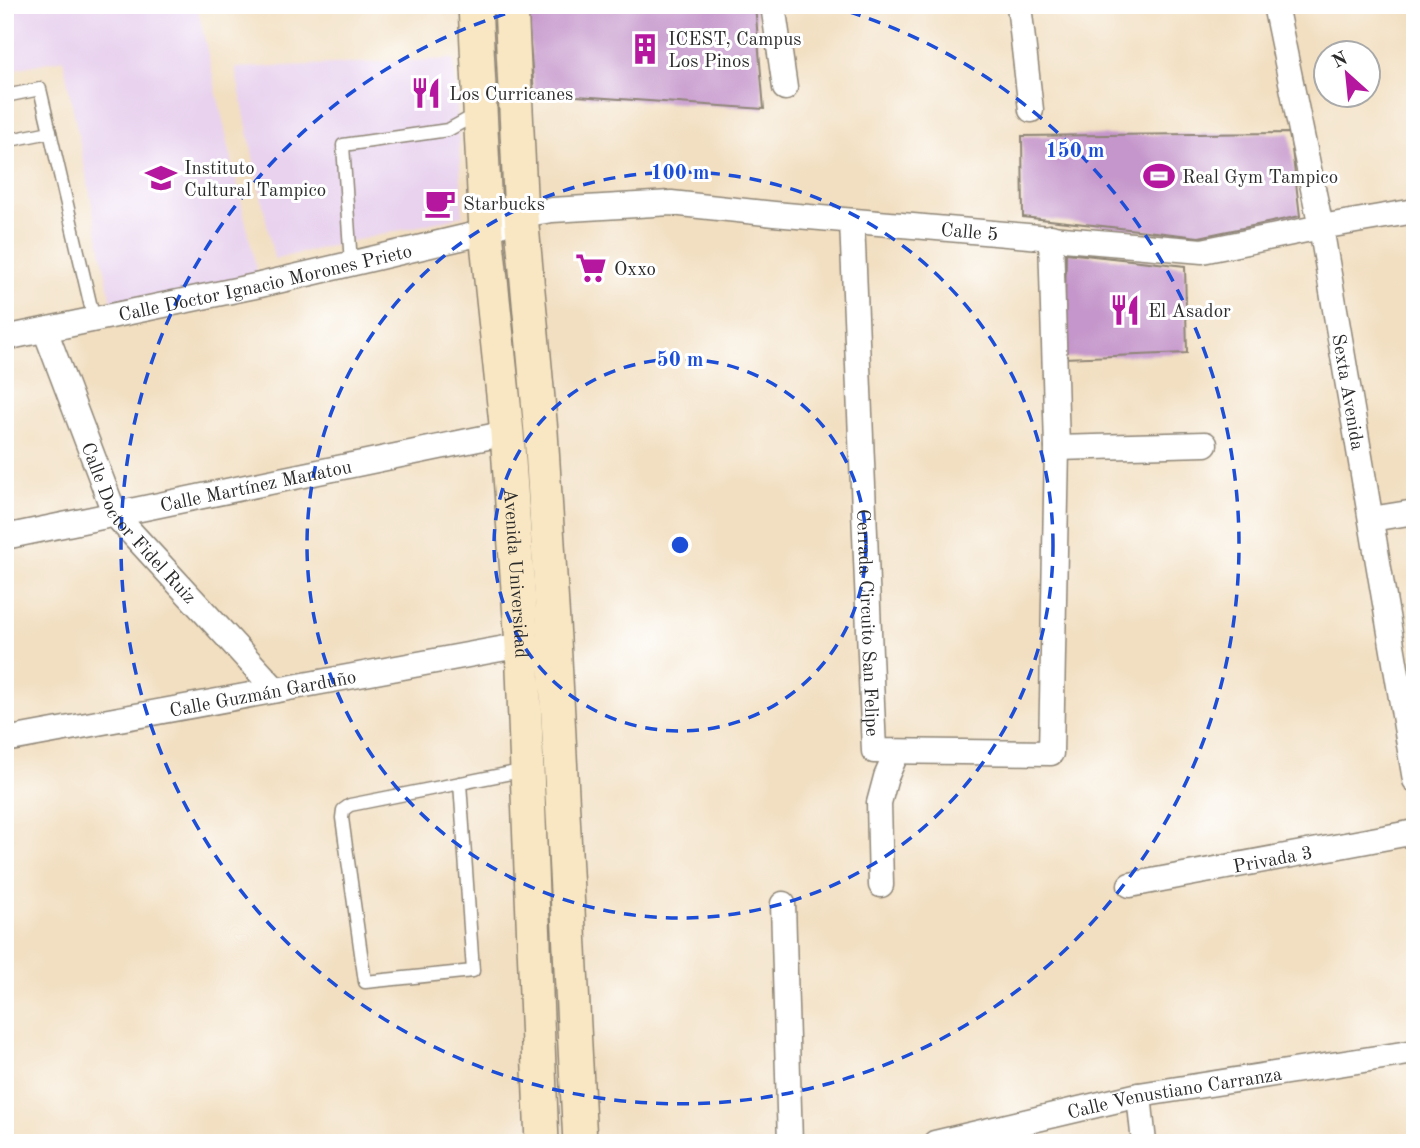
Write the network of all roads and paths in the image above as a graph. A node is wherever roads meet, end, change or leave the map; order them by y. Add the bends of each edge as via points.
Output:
1 (475, 5) edge
2 (511, 5) edge
3 (773, 5) edge
4 (1019, 5) edge
5 (1275, 5) edge
6 (785, 88) dead end
7 (5, 96) edge
8 (1031, 110) dead end
9 (480, 112) junction
10 (50, 132) junction
11 (5, 141) edge
12 (1415, 211) edge
13 (521, 215) junction
14 (852, 221) junction
15 (1321, 227) junction
16 (486, 232) junction
17 (1051, 237) junction
18 (351, 264) junction
19 (94, 320) junction
20 (45, 330) junction
21 (5, 338) edge
22 (507, 433) junction
23 (1205, 444) dead end
24 (1057, 448) junction
25 (1415, 512) edge
26 (115, 515) junction
27 (1371, 519) junction
28 (5, 537) edge
29 (522, 645) junction
30 (276, 690) junction
31 (5, 740) edge
32 (897, 752) junction
33 (544, 766) junction
34 (1415, 780) edge
35 (460, 783) junction
36 (1415, 832) edge
37 (881, 885) dead end
38 (1130, 885) dead end
39 (783, 904) dead end
40 (574, 1024) junction
41 (537, 1028) junction
42 (1415, 1052) edge
43 (1139, 1095) junction
44 (542, 1143) edge
45 (580, 1143) edge
46 (790, 1143) edge
47 (935, 1143) edge
48 (1144, 1143) edge

1 - 9 main road, Avenida Universidad
2 - 13 main road, Avenida Universidad
3 - 6 street
4 - 8 street
5 - 15 street, Sexta Avenida
7 - 10 lane via 40,89
9 - 16 main road, Avenida Universidad
9 - 18 lane via 448,131 343,145
10 - 11 lane
10 - 19 lane
12 - 15 street, Calle 5
13 - 14 street, Calle 5 via 671,203
13 - 16 street, Calle Doctor Ignacio Morones Prieto
13 - 33 main road, Avenida Universidad via 541,432
14 - 17 street, Calle 5
14 - 32 street, Cerrada Circuito San Felipe via 874,751
15 - 17 street, Calle 5 via 1202,251
15 - 27 street, Sexta Avenida
16 - 18 street, Calle Doctor Ignacio Morones Prieto
16 - 22 main road, Avenida Universidad
17 - 24 street, Cerrada Circuito San Felipe
18 - 19 street, Calle Doctor Ignacio Morones Prieto
19 - 20 street, Calle Doctor Ignacio Morones Prieto
20 - 21 street, Calle Doctor Ignacio Morones Prieto
20 - 26 street, Calle Doctor Fidel Ruiz
22 - 26 street, Calle Martínez Manatou
22 - 29 main road, Avenida Universidad
23 - 24 street
24 - 32 street, Cerrada Circuito San Felipe via 1051,753
25 - 27 street
26 - 28 street, Calle Martínez Manatou
26 - 30 street, Calle Doctor Fidel Ruiz
27 - 34 street, Sexta Avenida
29 - 30 street, Calle Guzmán Garduño
29 - 33 main road, Avenida Universidad
30 - 31 street, Calle Guzmán Garduño
32 - 37 street via 879,803
33 - 35 lane
33 - 40 main road, Avenida Universidad
33 - 41 main road, Avenida Universidad
35 - 35 lane via 473,971 365,982 343,810
36 - 38 street, Privada 3
39 - 46 street
40 - 41 main road
40 - 45 main road, Avenida Universidad
41 - 44 main road, Avenida Universidad
42 - 43 street, Calle Venustiano Carranza
43 - 47 street, Calle Venustiano Carranza
43 - 48 street

